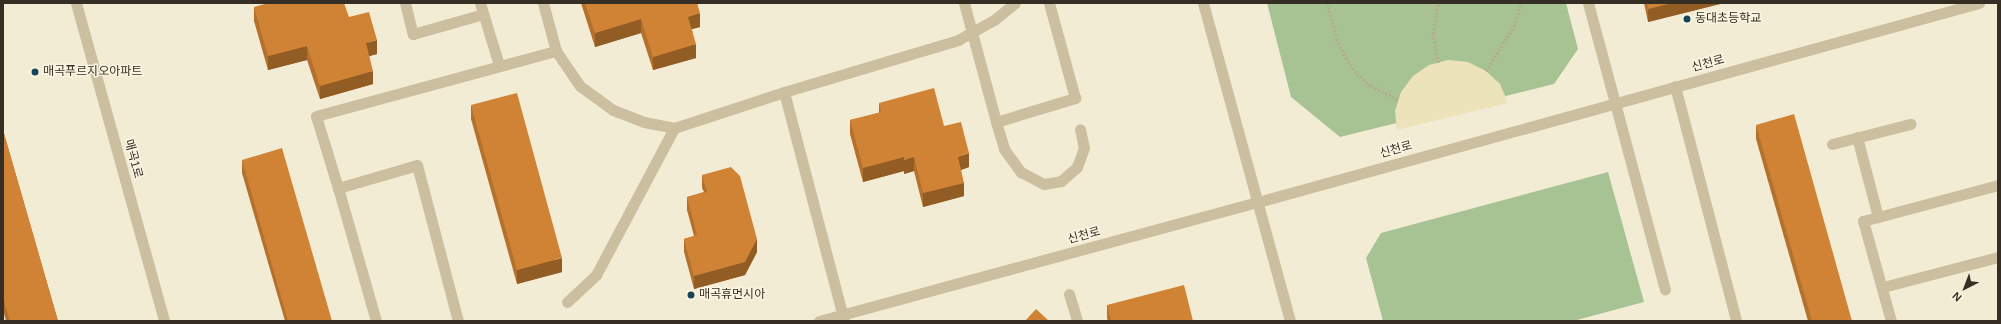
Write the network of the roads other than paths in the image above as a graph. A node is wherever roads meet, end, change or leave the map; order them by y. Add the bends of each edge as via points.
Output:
1 (76, 3) edge
2 (405, 3) edge
3 (543, 3) edge
4 (964, 3) edge
5 (1015, 3) edge
6 (1049, 3) edge
7 (1203, 3) edge
8 (1588, 3) edge
9 (1979, 3) edge
10 (482, 8) edge
11 (972, 33) junction
12 (556, 50) junction
13 (500, 65) junction
14 (1675, 86) junction
15 (784, 92) junction
16 (1614, 103) junction
17 (996, 122) junction
18 (1910, 124) dead end
19 (674, 128) junction
20 (1080, 129) dead end
21 (1857, 138) junction
22 (1832, 144) dead end
23 (1998, 185) edge
24 (338, 188) junction
25 (1258, 202) junction
26 (1878, 217) junction
27 (1998, 257) edge
28 (1883, 288) junction
29 (1665, 289) dead end
30 (1068, 294) dead end
31 (567, 302) dead end
32 (843, 318) edge
33 (164, 321) edge
34 (376, 321) edge
35 (458, 321) edge
36 (819, 321) edge
37 (1077, 321) edge
38 (1290, 321) edge
39 (1736, 321) edge
40 (1891, 321) edge

1 - 33 street, 매곡1로
2 - 10 street via 413,34
3 - 12 street
4 - 11 street
5 - 11 street
6 - 17 street via 1075,98
7 - 25 street
8 - 16 street
9 - 14 street, 신천로
10 - 13 street
11 - 15 street via 958,40
11 - 17 street
12 - 13 street
12 - 19 street via 580,86 613,110 644,122
13 - 24 street via 316,116
14 - 16 street, 신천로
14 - 39 street
15 - 19 street
15 - 32 street
16 - 25 street, 신천로
16 - 29 street
17 - 20 street via 1004,149 1021,172 1044,184 1061,181 1077,167 1084,148
18 - 21 street
19 - 31 street via 596,275
21 - 22 street
21 - 26 street
23 - 26 street
24 - 34 street
24 - 35 street via 417,165
25 - 32 street, 신천로
25 - 38 street
26 - 28 street via 1863,221
27 - 28 street
28 - 40 street
30 - 37 street
32 - 36 street, 신천로

